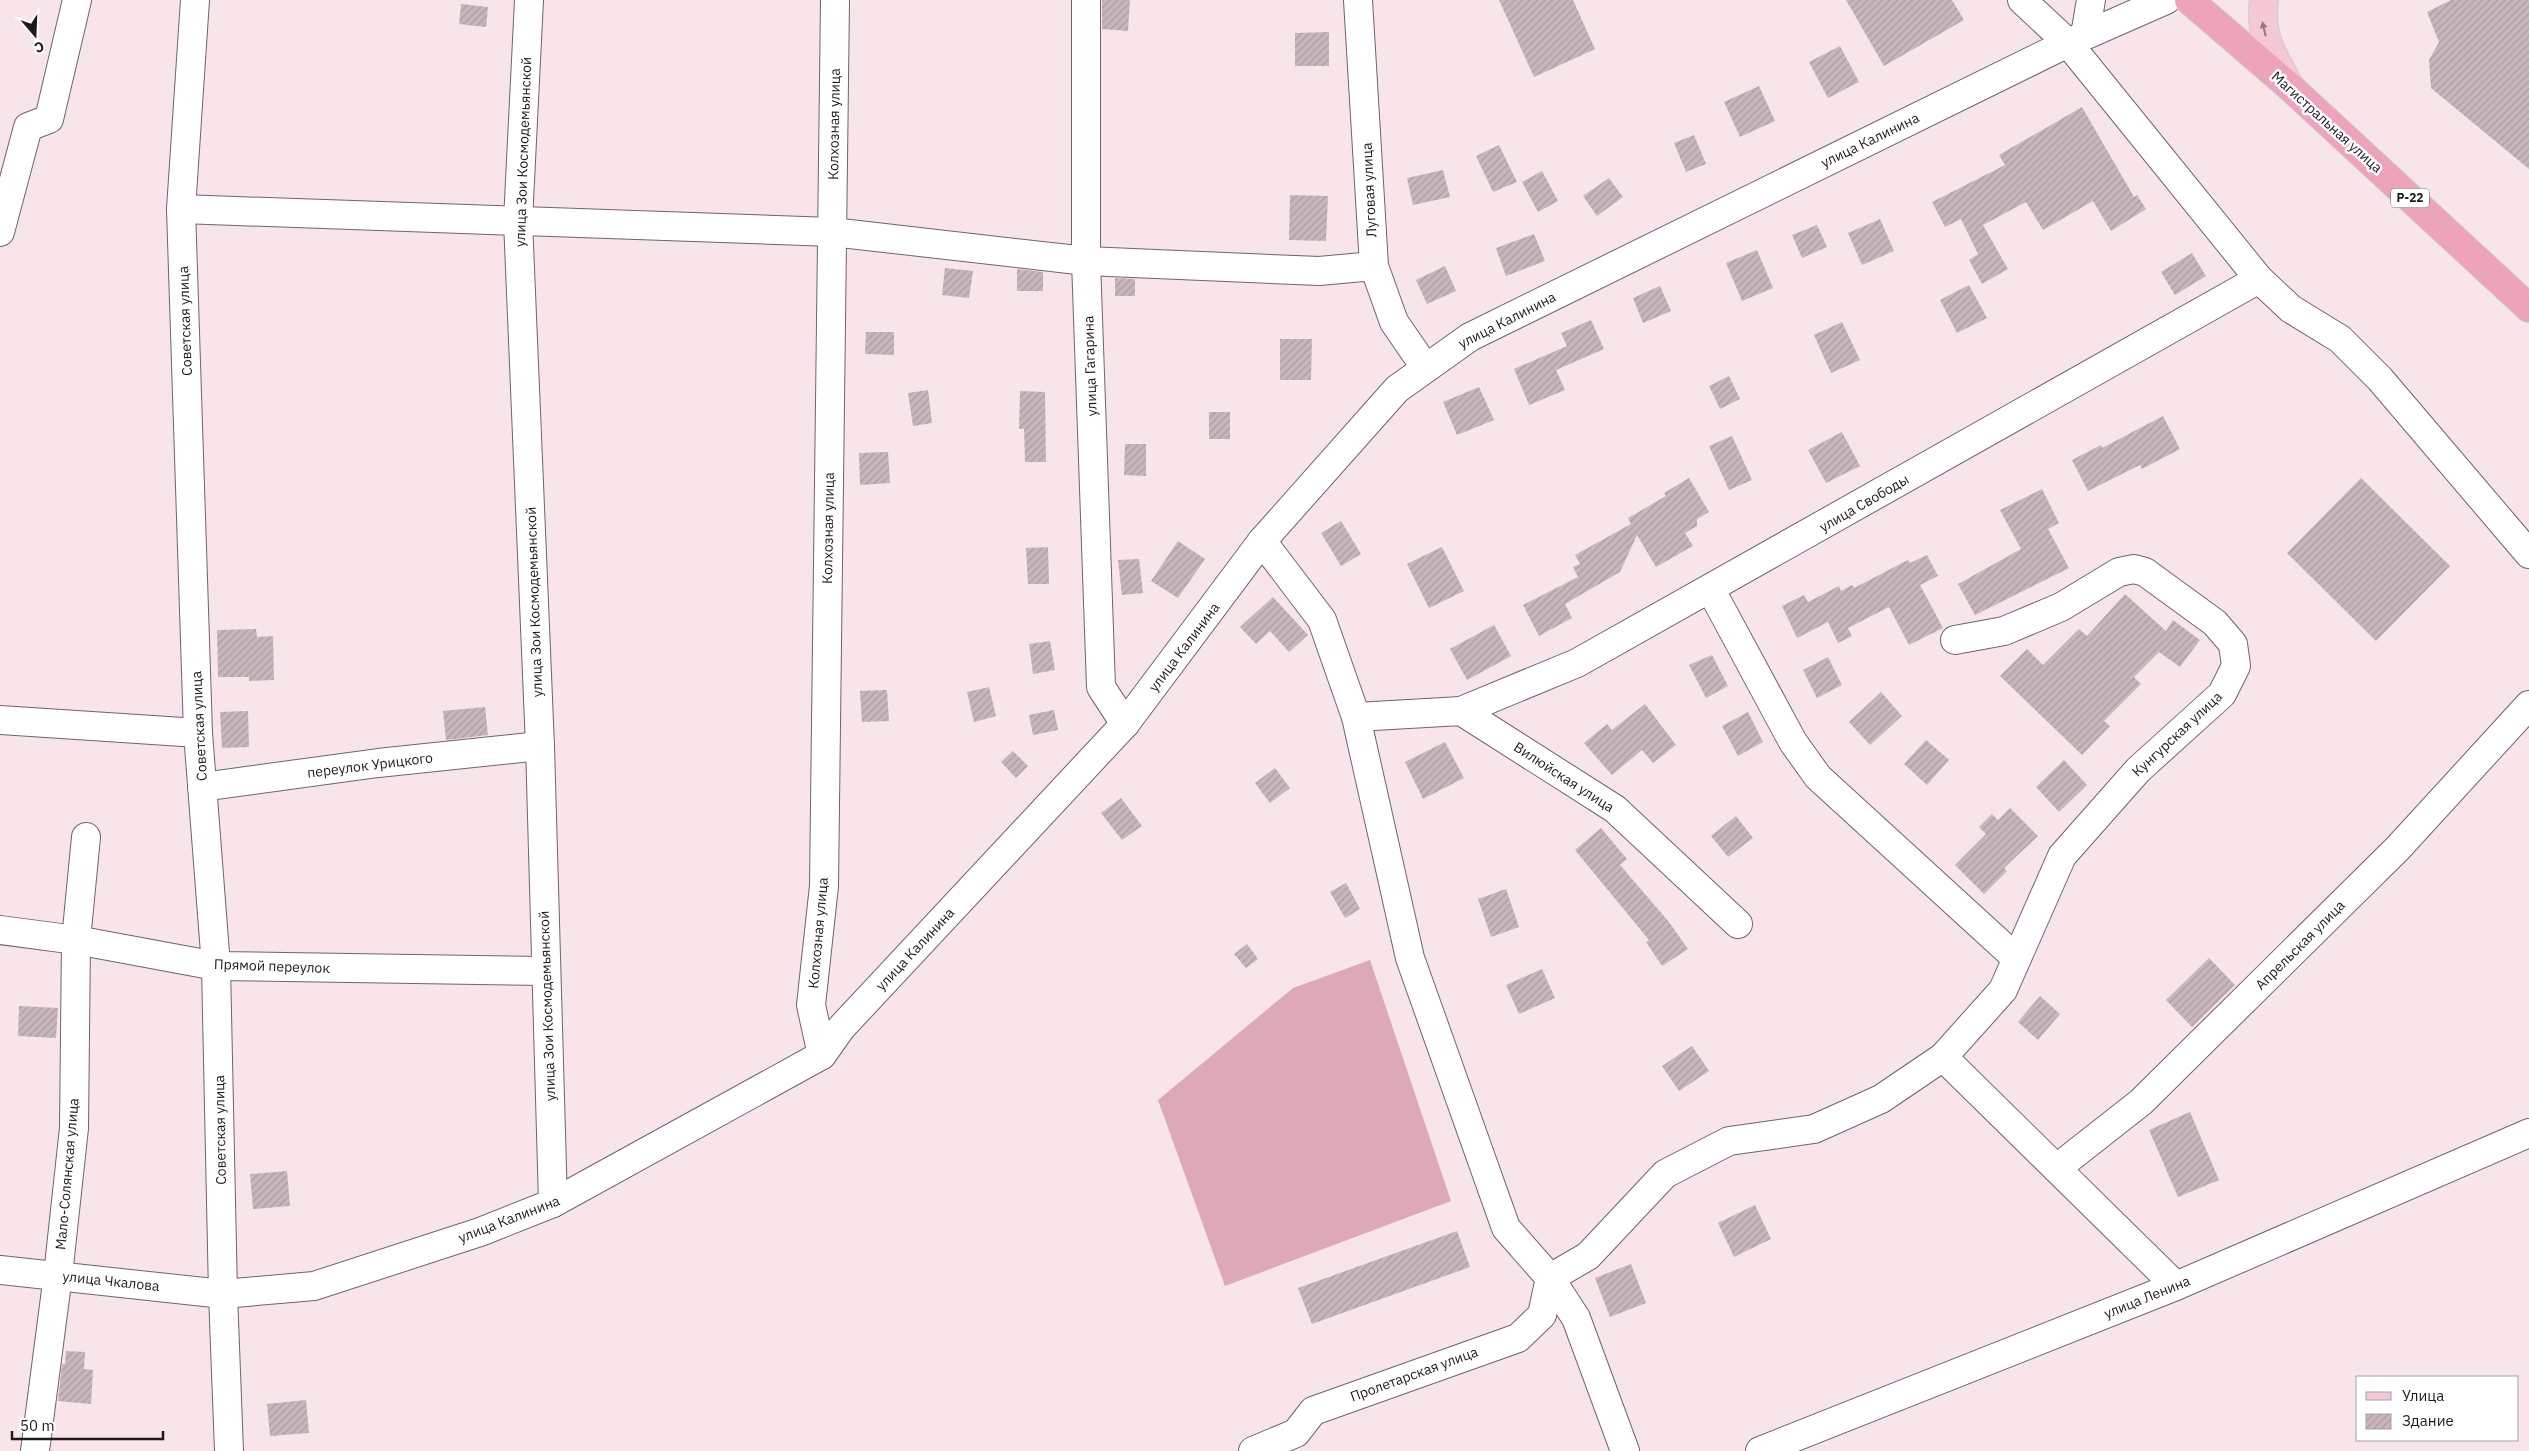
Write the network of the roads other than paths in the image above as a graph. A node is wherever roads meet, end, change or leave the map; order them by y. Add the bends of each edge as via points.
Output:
1 (78, 0) edge
2 (195, 0) edge
3 (529, 0) edge
4 (835, 0) edge
5 (1086, 0) edge
6 (1358, 0) edge
7 (2022, 0) edge
8 (2091, 0) edge
9 (2166, 0) edge
10 (2188, 0) edge
11 (2264, 0) edge
12 (2076, 39) junction
13 (2290, 88) junction
14 (181, 210) junction
15 (518, 221) junction
16 (0, 232) edge
17 (832, 232) junction
18 (1086, 262) junction
19 (1374, 266) junction
20 (2259, 279) junction
21 (2529, 308) edge
22 (1426, 367) junction
23 (1262, 541) junction
24 (2529, 554) edge
25 (1711, 590) junction
26 (1955, 640) dead end
27 (2529, 705) edge
28 (1462, 711) junction
29 (1356, 717) junction
30 (0, 720) edge
31 (1125, 724) junction
32 (198, 733) junction
33 (540, 746) junction
34 (202, 787) junction
35 (86, 837) dead end
36 (1738, 924) dead end
37 (0, 930) edge
38 (76, 940) junction
39 (2016, 958) junction
40 (216, 966) junction
41 (546, 971) junction
42 (822, 1055) junction
43 (1942, 1057) junction
44 (2529, 1133) edge
45 (2056, 1168) junction
46 (554, 1204) junction
47 (0, 1270) edge
48 (58, 1275) junction
49 (1550, 1278) junction
50 (2176, 1286) junction
51 (222, 1294) junction
52 (35, 1451) edge
53 (229, 1451) edge
54 (1253, 1451) edge
55 (1625, 1451) edge
56 (1760, 1451) edge

1 - 16 street via 49,119 28,127
2 - 14 street, Советская улица
3 - 15 street, улица Зои Космодемьянской
4 - 17 street, Колхозная улица
5 - 18 street, улица Гагарина
6 - 19 street, Луговая улица
7 - 12 street
8 - 12 street
9 - 12 street, улица Калинина
10 - 13 highway, Магистральная улица / Р-22
13 -> 11 main road via 2267,44 2261,20
12 - 20 street
12 - 22 street, улица Калинина via 1470,337
13 - 21 highway, Магистральная улица / Р-22
14 - 15 street
14 - 32 street, Советская улица
15 - 17 street
15 - 33 street, улица Зои Космодемьянской
17 - 18 street
17 - 42 street, Колхозная улица via 824,886 811,1005
18 - 19 street via 1319,271
18 - 31 street, улица Гагарина via 1101,687
19 - 22 street, Луговая улица via 1394,322
20 - 24 street via 2291,308 2340,339 2373,372
20 - 25 street, улица Свободы
22 - 23 street, улица Калинина via 1397,389
23 - 29 street via 1322,620
23 - 31 street, улица Калинина
25 - 28 street, улица Свободы via 1578,663
25 - 39 street via 1793,742 1818,777
26 - 39 street, Кунгурская улица via 2004,631 2061,607 2119,572 2134,569 2145,572 2215,623 2233,644 2236,666 2222,694 2138,770 2062,856
27 - 45 street, Апрельская улица via 2398,848 2141,1102
28 - 29 street
28 - 36 street, Вилюйская улица via 1615,809
29 - 49 street via 1410,958 1506,1228
30 - 32 street
31 - 42 street, улица Калинина via 841,1028
32 - 34 street, Советская улица
33 - 34 street, переулок Урицкого via 378,763
33 - 41 street, улица Зои Космодемьянской
34 - 40 street, Советская улица
35 - 38 street, Мало-Солянская улица
37 - 38 street, Прямой переулок
38 - 40 street, Прямой переулок
38 - 48 street, Мало-Солянская улица via 74,1128
39 - 43 street, Кунгурская улица via 2003,990
40 - 41 street, Прямой переулок
40 - 51 street, Советская улица
41 - 46 street, улица Зои Космодемьянской
42 - 46 street, улица Калинина
43 - 45 street
43 - 49 street, Кунгурская улица via 1881,1098 1814,1129 1729,1141 1664,1174 1588,1256
44 - 50 street, улица Ленина
45 - 50 street
46 - 51 street, улица Калинина via 480,1232 314,1286
47 - 48 street, улица Чкалова
48 - 51 street, улица Чкалова
48 - 52 street, Мало-Солянская улица
49 - 54 street, Пролетарская улица via 1542,1315 1518,1338 1313,1411 1296,1433
49 - 55 street via 1576,1318
50 - 56 street, улица Ленина
51 - 53 street, Советская улица

